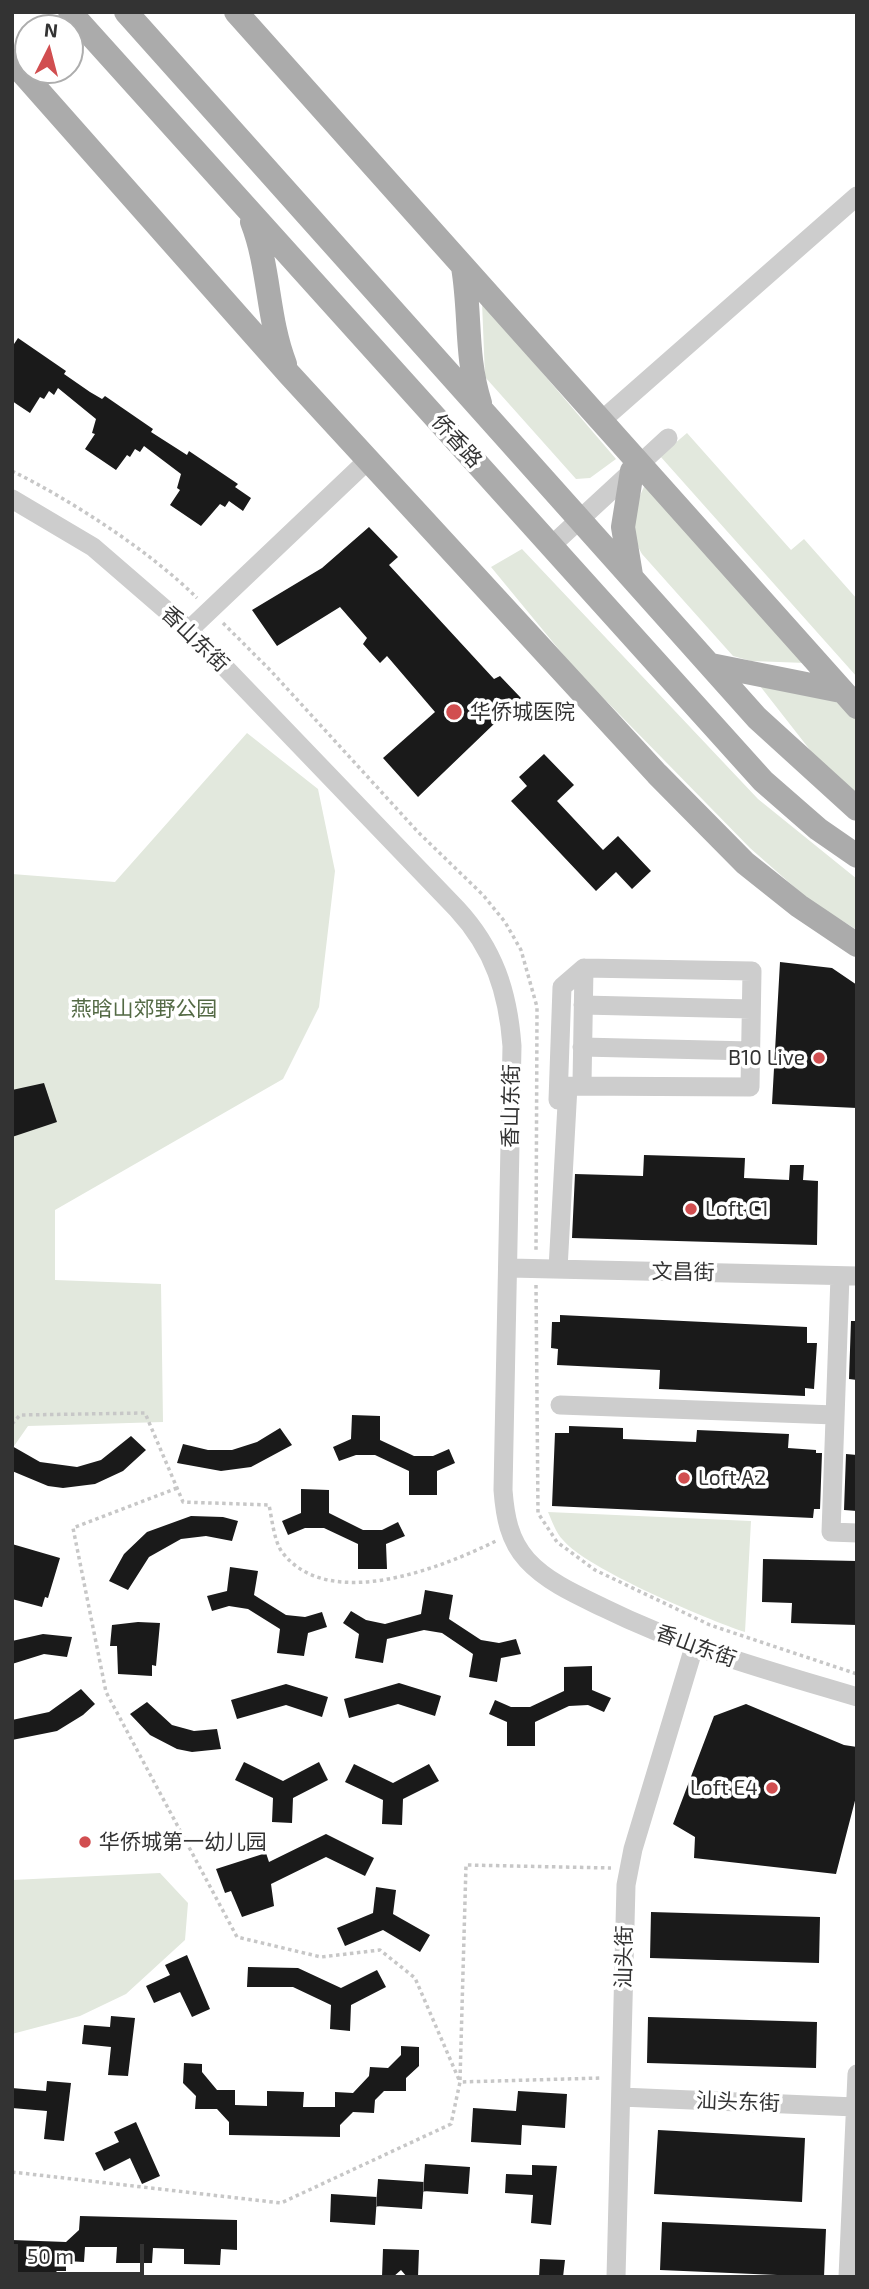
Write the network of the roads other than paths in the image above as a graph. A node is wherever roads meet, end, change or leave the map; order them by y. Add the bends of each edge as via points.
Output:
1 (70, 12) edge
2 (126, 12) edge
3 (236, 12) edge
4 (12, 61) edge
5 (857, 196) edge
6 (248, 212) junction
7 (463, 267) junction
8 (449, 373) junction
9 (289, 374) junction
10 (419, 400) junction
11 (482, 410) junction
12 (601, 421) junction
13 (668, 438) dead end
14 (368, 460) junction
15 (636, 468) junction
16 (12, 499) edge
17 (580, 519) junction
18 (552, 545) junction
19 (633, 578) junction
20 (607, 606) junction
21 (189, 630) junction
22 (711, 665) junction
23 (849, 699) edge
24 (857, 809) edge
25 (857, 856) edge
26 (857, 946) edge
27 (584, 968) junction
28 (583, 1004) junction
29 (751, 1009) junction
30 (582, 1047) junction
31 (751, 1051) junction
32 (582, 1083) junction
33 (510, 1268) junction
34 (548, 1269) junction
35 (848, 1276) edge
36 (561, 1405) dead end
37 (835, 1415) junction
38 (857, 1533) edge
39 (694, 1647) junction
40 (857, 1697) edge
41 (857, 2074) edge
42 (857, 2084) edge
43 (621, 2097) junction
44 (855, 2107) edge
45 (616, 2277) edge
46 (848, 2277) edge

1 - 6 main road, 侨香路
2 - 8 main road, 侨香路
3 - 7 main road
4 - 9 main road
5 - 12 street
6 - 9 main road via 262,252 276,334
6 - 10 main road, 侨香路
7 - 11 main road via 470,372
7 - 12 main road
8 - 10 main road
8 - 11 main road, 侨香路
9 - 14 main road
10 - 18 main road, 侨香路
11 - 17 main road, 侨香路
12 - 15 main road
13 - 15 street
14 - 21 street
14 - 26 main road via 745,863
15 - 17 street
15 - 19 main road via 624,527
15 - 23 main road
16 - 21 street, 香山东街 via 93,547
17 - 18 street
17 - 19 main road, 侨香路
18 - 20 main road, 侨香路
19 - 20 main road
19 - 22 main road, 侨香路
20 - 25 main road, 侨香路 via 763,781
21 - 33 street, 香山东街 via 457,909 490,953 509,1007 512,1046
22 - 23 main road
22 - 24 main road, 侨香路 via 799,759
27 - 28 street
27 - 29 street via 752,971
27 - 34 street via 562,988
28 - 29 street
28 - 30 street
29 - 31 street
30 - 31 street
30 - 32 street
31 - 32 street via 750,1087
32 - 34 street via 568,1086
33 - 34 street, 文昌街
33 - 39 street, 香山东街 via 503,1490 510,1534 527,1560 553,1581 636,1624
34 - 35 street, 文昌街
35 - 37 street
36 - 37 street
37 - 38 street via 831,1532
39 - 40 street, 香山东街
39 - 43 street, 汕头街 via 626,1885
41 - 42 street
42 - 44 street
43 - 44 street, 汕头东街
43 - 45 street, 汕头街
44 - 46 street

